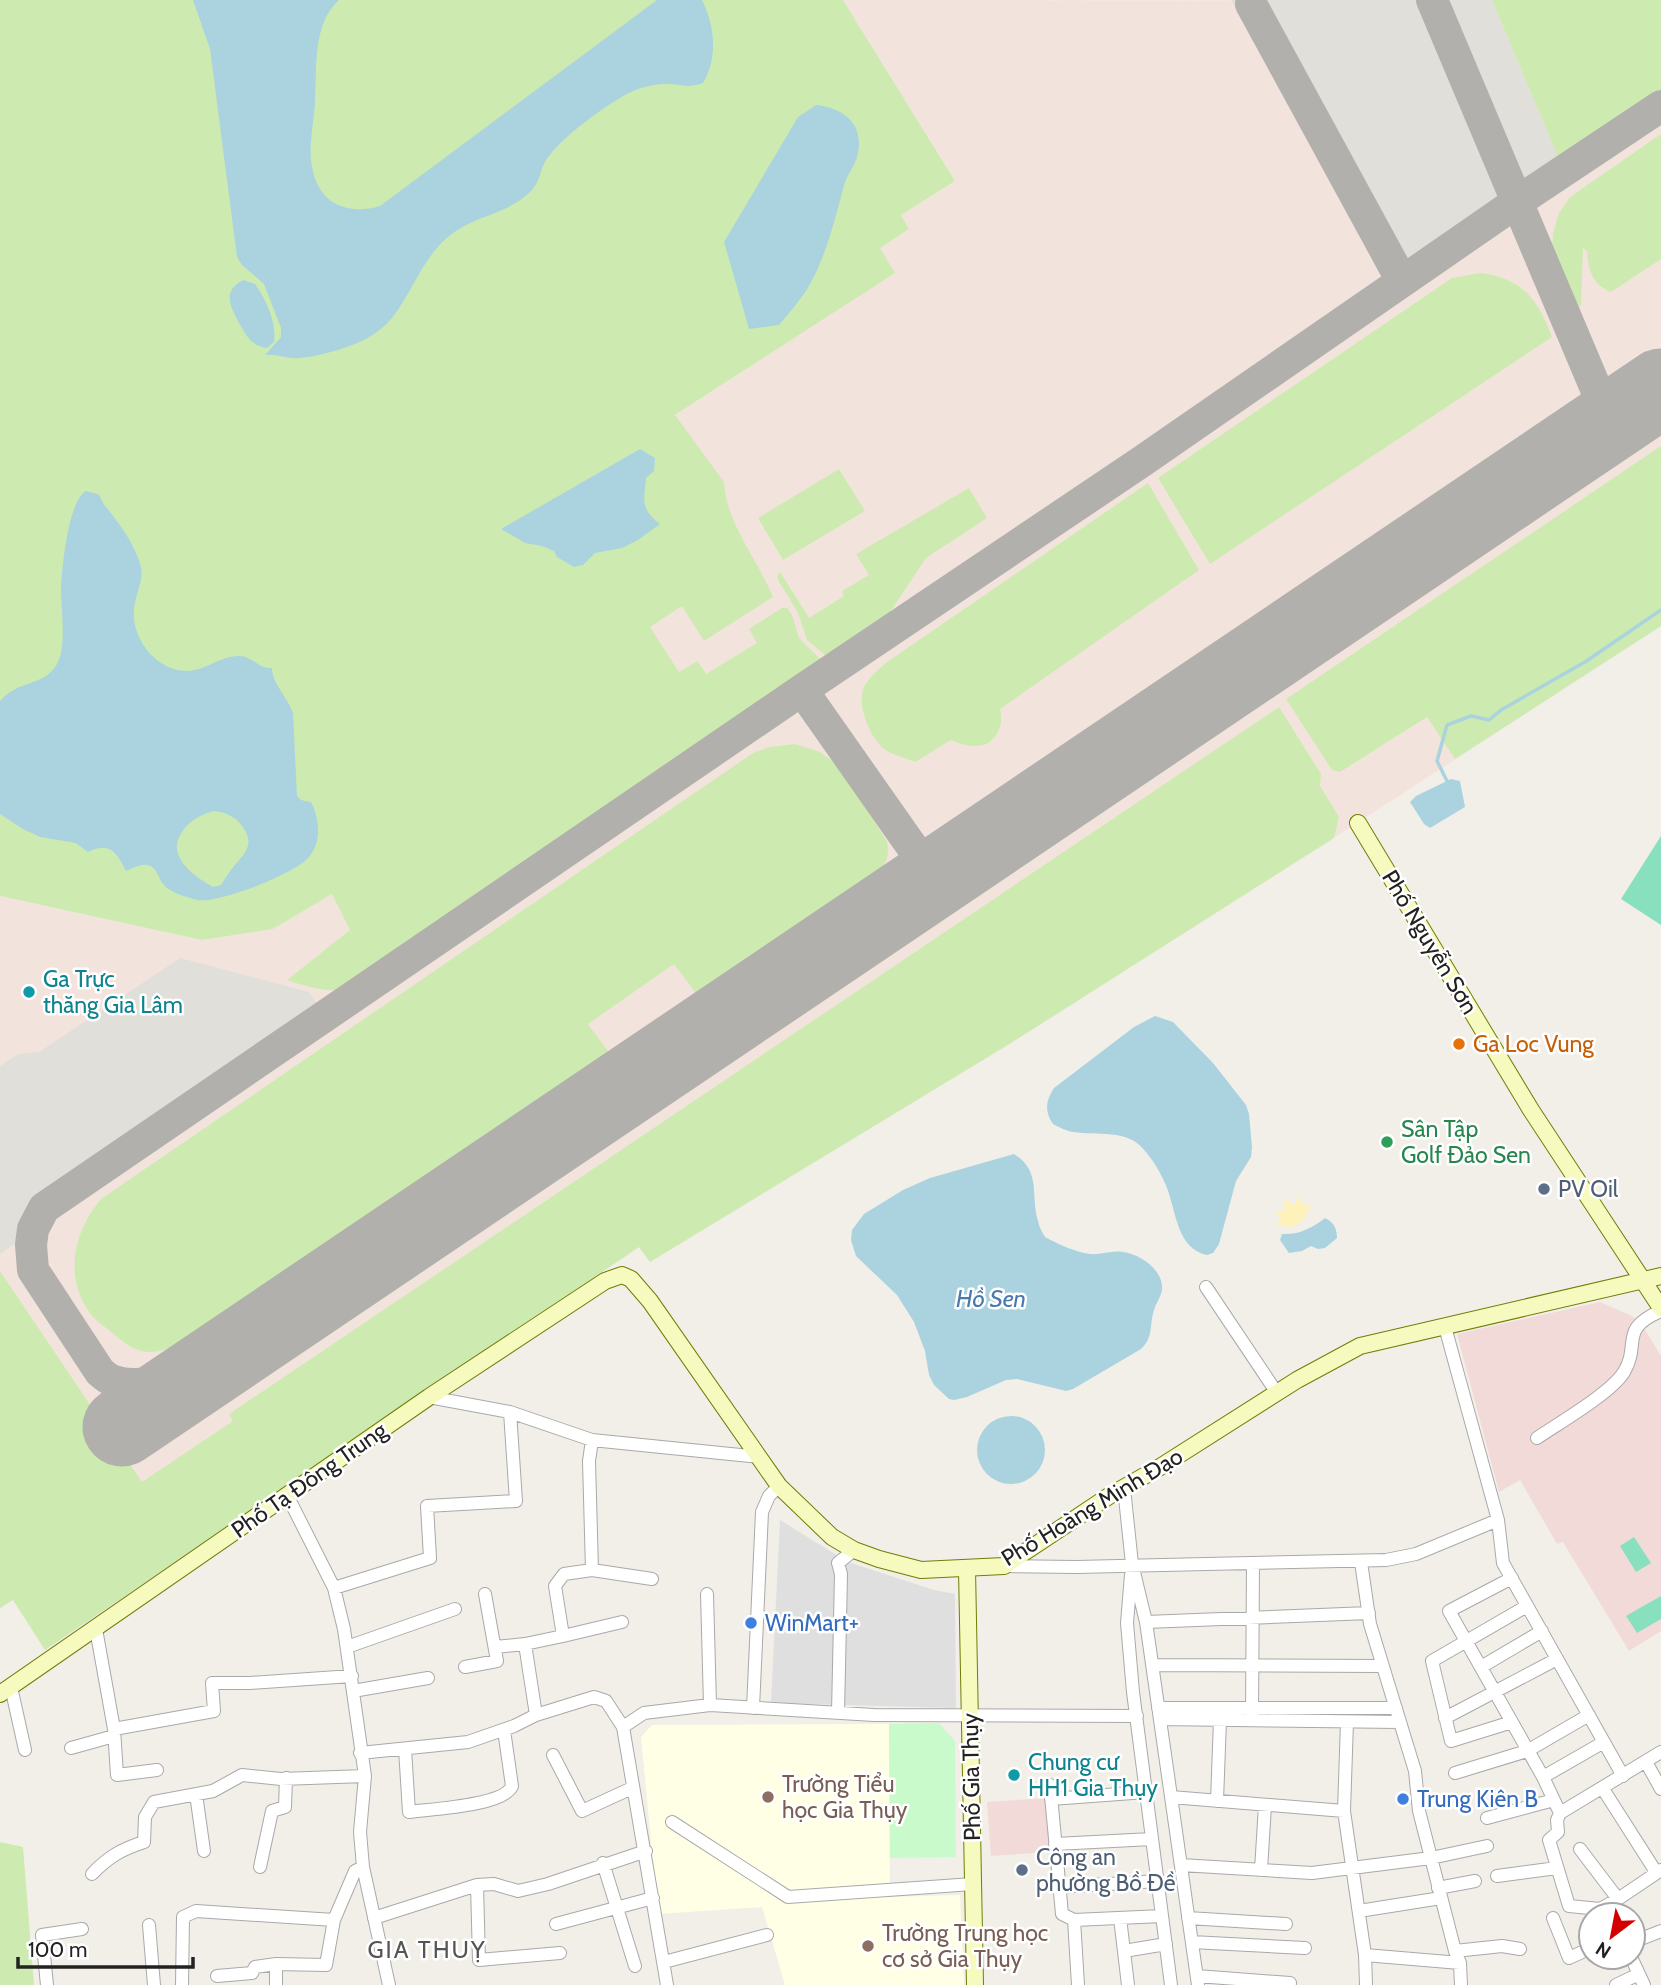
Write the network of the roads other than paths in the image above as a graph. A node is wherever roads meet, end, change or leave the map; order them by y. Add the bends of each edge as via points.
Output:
1 (1358, 823) dead end
2 (622, 1275) joint
3 (1661, 1276) edge
4 (1643, 1280) junction
5 (1206, 1286) dead end
6 (1661, 1310) edge
7 (1445, 1326) junction
8 (1277, 1393) junction
9 (429, 1397) junction
10 (510, 1412) junction
11 (1536, 1438) dead end
12 (592, 1440) junction
13 (760, 1457) junction
14 (779, 1486) junction
15 (1124, 1488) junction
16 (287, 1495) junction
17 (1498, 1520) junction
18 (854, 1550) junction
19 (1361, 1562) junction
20 (1253, 1563) junction
21 (1132, 1564) junction
22 (1004, 1566) junction
23 (967, 1569) junction
24 (592, 1570) junction
25 (1512, 1578) junction
26 (652, 1579) dead end
27 (334, 1588) junction
28 (485, 1594) dead end
29 (707, 1594) dead end
30 (1527, 1606) junction
31 (455, 1609) dead end
32 (1368, 1614) junction
33 (1252, 1618) junction
34 (622, 1622) dead end
35 (1146, 1622) junction
36 (96, 1629) junction
37 (1542, 1631) junction
38 (563, 1636) junction
39 (1467, 1642) junction
40 (525, 1644) junction
41 (347, 1647) junction
42 (495, 1647) junction
43 (1557, 1659) junction
44 (1153, 1665) junction
45 (1251, 1666) junction
46 (1383, 1666) junction
47 (465, 1667) dead end
48 (1481, 1667) junction
49 (352, 1676) junction
50 (428, 1678) dead end
51 (5, 1690) edge
52 (353, 1691) junction
53 (1494, 1691) junction
54 (710, 1705) junction
55 (753, 1708) junction
56 (1396, 1708) junction
57 (838, 1713) junction
58 (1159, 1713) junction
59 (1252, 1714) junction
60 (536, 1715) junction
61 (1588, 1715) junction
62 (971, 1716) junction
63 (1137, 1716) junction
64 (1445, 1718) junction
65 (1220, 1720) junction
66 (1347, 1721) junction
67 (1400, 1722) junction
68 (1512, 1722) junction
69 (623, 1727) junction
70 (504, 1730) junction
71 (114, 1732) junction
72 (1604, 1742) junction
73 (72, 1748) dead end
74 (405, 1749) junction
75 (25, 1750) dead end
76 (1527, 1751) junction
77 (1661, 1752) edge
78 (360, 1753) junction
79 (552, 1755) dead end
80 (1646, 1762) junction
81 (157, 1770) dead end
82 (1455, 1773) dead end
83 (365, 1776) junction
84 (1623, 1776) junction
85 (1543, 1777) junction
86 (286, 1778) junction
87 (1050, 1785) dead end
88 (632, 1788) junction
89 (1603, 1789) junction
90 (1661, 1789) edge
91 (1146, 1792) junction
92 (196, 1794) junction
93 (1171, 1797) junction
94 (1051, 1799) junction
95 (1554, 1800) junction
96 (1217, 1801) junction
97 (1265, 1805) junction
98 (1344, 1811) junction
99 (1560, 1814) junction
100 (1487, 1818) dead end
101 (672, 1822) dead end
102 (1152, 1839) junction
103 (1055, 1844) junction
104 (1487, 1846) dead end
105 (1580, 1849) dead end
106 (204, 1851) dead end
107 (646, 1851) junction
108 (1431, 1858) junction
109 (603, 1863) junction
110 (1181, 1865) junction
111 (260, 1867) dead end
112 (363, 1867) junction
113 (1353, 1868) junction
114 (1557, 1868) junction
115 (1261, 1870) junction
116 (1658, 1871) edge
117 (92, 1874) dead end
118 (1497, 1876) dead end
119 (1158, 1881) junction
120 (1475, 1881) dead end
121 (973, 1884) junction
122 (477, 1885) junction
123 (1059, 1887) junction
124 (1439, 1893) junction
125 (653, 1898) junction
126 (1618, 1899) junction
127 (1615, 1901) edge
128 (617, 1907) junction
129 (1577, 1908) edge
130 (1359, 1911) junction
131 (1162, 1916) junction
132 (374, 1918) junction
133 (1120, 1918) junction
134 (1188, 1918) junction
135 (1553, 1918) dead end
136 (334, 1920) junction
137 (1074, 1920) junction
138 (556, 1924) dead end
139 (1286, 1924) dead end
140 (149, 1925) dead end
141 (82, 1928) dead end
142 (767, 1936) dead end
143 (1192, 1942) junction
144 (1166, 1944) junction
145 (1305, 1948) dead end
146 (1520, 1949) dead end
147 (1124, 1951) junction
148 (560, 1952) dead end
149 (1577, 1954) edge
150 (1365, 1955) junction
151 (1457, 1957) junction
152 (664, 1962) junction
153 (276, 1964) junction
154 (635, 1966) dead end
155 (217, 1976) dead end
156 (1197, 1980) edge
157 (1641, 1980) edge
158 (1290, 1983) dead end
159 (47, 1985) edge
160 (154, 1985) edge
161 (182, 1985) edge
162 (276, 1985) edge
163 (388, 1985) edge
164 (667, 1985) edge
165 (975, 1985) edge
166 (1078, 1985) edge
167 (1128, 1985) edge
168 (1171, 1985) edge
169 (1366, 1985) edge
170 (1461, 1985) edge
171 (1616, 1985) edge

1 - 4 street, Phố Nguyễn Sơn via 1531,1110
2 - 9 street, Phố Tạ Đông Trung
2 - 13 street, Phố Hoàng Minh Đạo via 650,1301
3 - 4 street, Phố Hoàng Minh Đạo
4 - 6 street, Phố Nguyễn Sơn
4 - 7 street, Phố Hoàng Minh Đạo
5 - 8 street
6 - 11 street via 1633,1332 1621,1376
7 - 8 street, Phố Hoàng Minh Đạo via 1360,1346
7 - 17 street
8 - 15 street, Phố Hoàng Minh Đạo
9 - 10 street
9 - 16 street, Phố Tạ Đông Trung
10 - 12 street
10 - 27 street via 516,1501 426,1506 430,1558
12 - 13 street
12 - 24 street
13 - 14 street, Phố Hoàng Minh Đạo
14 - 18 street, Phố Hoàng Minh Đạo via 821,1528
14 - 55 street via 762,1513
15 - 21 street
15 - 22 street, Phố Hoàng Minh Đạo
16 - 27 street
16 - 36 street, Phố Tạ Đông Trung
17 - 19 street via 1416,1554
17 - 25 street via 1503,1563
18 - 23 street, Phố Hoàng Minh Đạo via 921,1570
18 - 57 street via 838,1563
19 - 20 street
19 - 32 street
20 - 21 street
20 - 33 street
21 - 22 street
21 - 35 street
21 - 63 street via 1127,1623
22 - 23 street, Phố Hoàng Minh Đạo
23 - 62 street, Phố Gia Thụy
24 - 26 street
24 - 38 street via 564,1574 555,1586
25 - 30 street
25 - 39 street via 1449,1611
27 - 41 street
28 - 42 street
29 - 54 street
30 - 37 street
30 - 39 street
31 - 41 street
32 - 33 street
32 - 46 street
33 - 35 street
33 - 45 street
34 - 38 street
35 - 44 street
36 - 51 street, Phố Tạ Đông Trung
36 - 71 street
37 - 43 street
37 - 48 street
38 - 40 street
39 - 48 street
39 - 64 street via 1432,1661
40 - 42 street
40 - 60 street
41 - 49 street
42 - 47 street via 497,1661
43 - 53 street
43 - 61 street
44 - 45 street
44 - 58 street
45 - 46 street
45 - 59 street
46 - 56 street
48 - 53 street
49 - 52 street
49 - 71 street via 212,1683 214,1711
50 - 52 street
51 - 75 street
52 - 78 street
53 - 64 street
53 - 68 street
54 - 55 street
54 - 69 street via 644,1713
55 - 57 street
56 - 59 street
56 - 67 street
57 - 62 street
58 - 59 street
58 - 65 street
58 - 93 street
59 - 65 street
59 - 66 street
60 - 69 street via 594,1697 606,1701
60 - 70 street
61 - 72 street
61 - 76 street
62 - 63 street
62 - 121 street, Phố Gia Thụy
63 - 91 street
64 - 68 street via 1451,1741
65 - 96 street
66 - 67 street
66 - 98 street
67 - 108 street via 1415,1771
68 - 76 street
69 - 88 street
70 - 74 street via 468,1742
70 - 74 street via 510,1792 468,1805 409,1812
71 - 73 street
71 - 81 street via 117,1775
72 - 84 street
72 - 85 street
74 - 78 street
76 - 82 street
76 - 85 street
77 - 80 street
78 - 83 street
79 - 88 street via 582,1811
80 - 84 street
80 - 90 street
83 - 86 street
83 - 112 street via 360,1832
84 - 89 street
85 - 95 street
86 - 92 street via 242,1775 213,1791
86 - 111 street via 285,1807 272,1811
87 - 94 street
88 - 107 street
89 - 99 street
89 - 116 street
91 - 94 street
91 - 102 street
92 - 106 street
92 - 117 street via 154,1802 145,1817 144,1842 108,1858
93 - 96 street
93 - 110 street
94 - 103 street
95 - 99 street
95 - 100 street
96 - 97 street
97 - 98 street
97 - 115 street
98 - 113 street
99 - 114 street via 1558,1832 1549,1839
101 - 121 street via 788,1896
102 - 103 street
102 - 119 street
103 - 123 street
104 - 108 street
105 - 126 street
107 - 109 street
107 - 125 street
108 - 113 street
108 - 124 street
109 - 122 street via 518,1891
109 - 128 street
110 - 115 street
110 - 134 street
112 - 132 street
112 - 136 street via 355,1871
113 - 115 street via 1312,1873
113 - 130 street
114 - 118 street
114 - 129 street via 1569,1906
116 - 126 street
119 - 123 street
119 - 131 street
120 - 124 street
121 - 165 street, Phố Gia Thụy
122 - 132 street
122 - 148 street via 479,1960
123 - 137 street via 1062,1914
124 - 130 street
124 - 151 street
125 - 128 street
125 - 152 street
126 - 127 street
128 - 138 street
128 - 154 street
130 - 150 street
131 - 133 street
131 - 144 street
132 - 163 street
133 - 137 street
133 - 147 street
134 - 139 street
134 - 143 street
135 - 149 street via 1569,1958
136 - 153 street via 326,1965
136 - 161 street via 196,1911 183,1917
137 - 166 street
140 - 160 street
141 - 159 street via 42,1935
142 - 152 street
143 - 145 street
143 - 156 street
144 - 147 street
144 - 168 street
146 - 151 street via 1502,1946
147 - 167 street
150 - 151 street
150 - 169 street
151 - 170 street
152 - 164 street
153 - 155 street via 255,1967 251,1973
153 - 162 street
156 - 158 street
157 - 171 street

